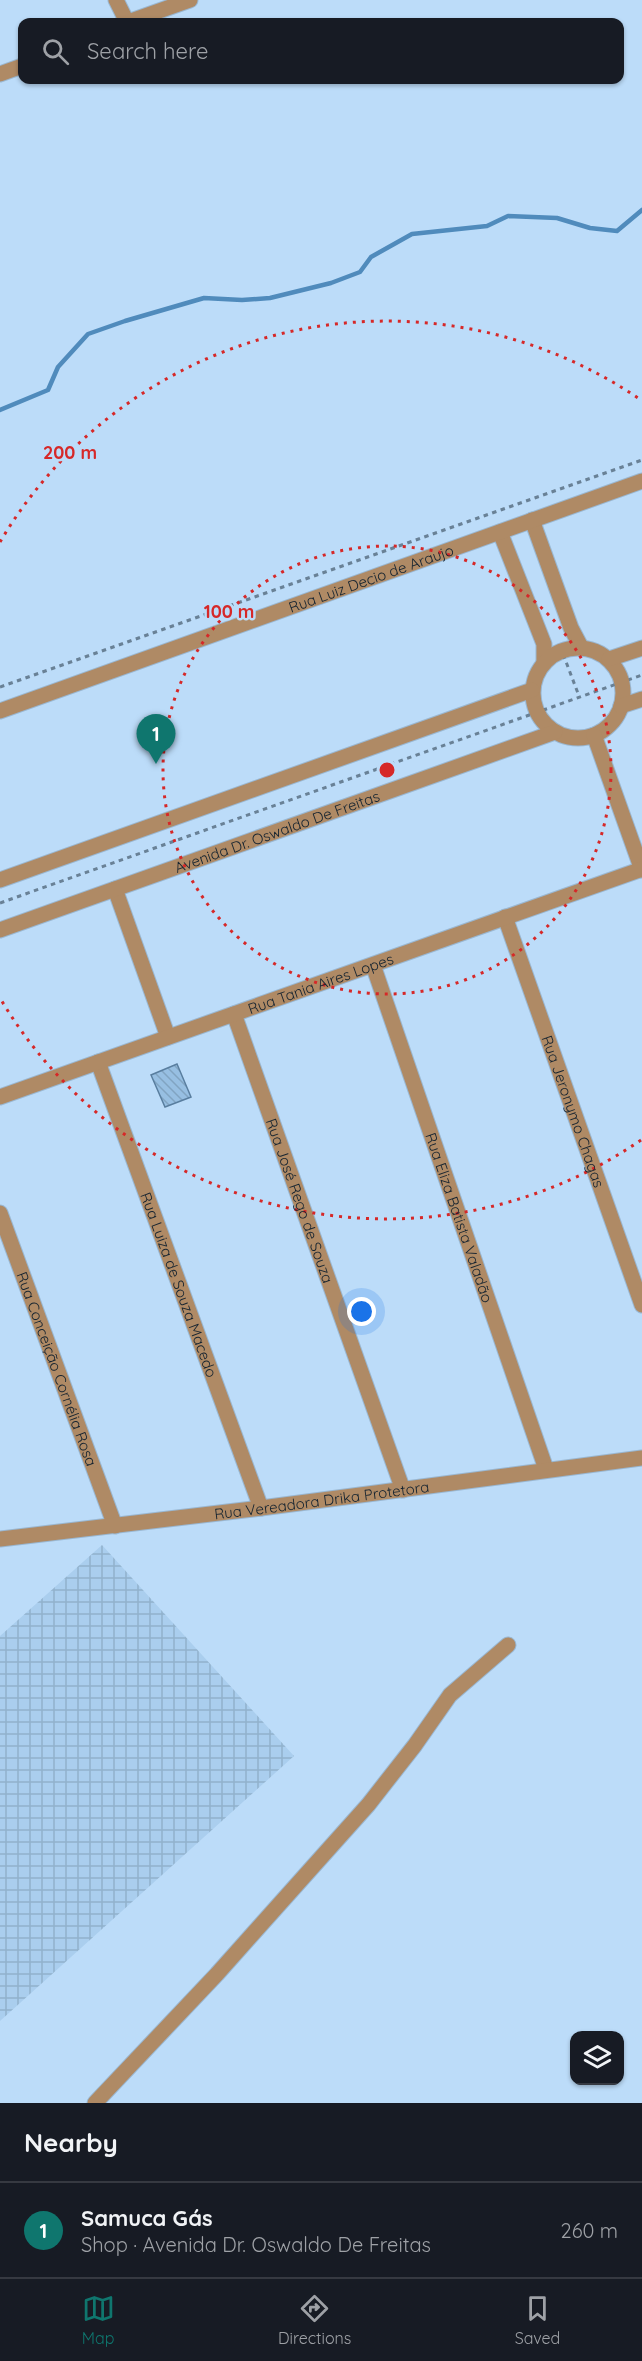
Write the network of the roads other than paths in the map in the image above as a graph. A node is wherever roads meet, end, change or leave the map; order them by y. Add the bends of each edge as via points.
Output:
1 (116, 0) edge
2 (190, 0) edge
3 (125, 18) edge
4 (138, 18) edge
5 (18, 67) edge
6 (0, 74) edge
7 (642, 481) edge
8 (532, 520) junction
9 (500, 532) junction
10 (581, 647) junction
11 (642, 648) edge
12 (609, 659) junction
13 (544, 662) junction
14 (532, 690) junction
15 (642, 699) edge
16 (621, 706) junction
17 (0, 711) edge
18 (555, 732) junction
19 (594, 735) junction
20 (642, 869) edge
21 (0, 880) edge
22 (115, 890) junction
23 (505, 918) junction
24 (0, 930) edge
25 (373, 965) junction
26 (234, 1014) junction
27 (168, 1037) junction
28 (98, 1062) junction
29 (0, 1097) edge
30 (0, 1213) edge
31 (642, 1305) edge
32 (642, 1458) edge
33 (546, 1469) junction
34 (403, 1490) junction
35 (261, 1508) junction
36 (115, 1526) junction
37 (0, 1539) edge
38 (508, 1645) dead end
39 (95, 2103) edge

1 - 3 street
2 - 4 street
5 - 6 street
7 - 8 street, Rua Luiz Decio de Araujo
8 - 9 street, Rua Luiz Decio de Araujo
8 - 10 street
9 - 13 street via 544,644
9 - 17 street, Rua Luiz Decio de Araujo
10 - 12 street
10 - 13 street via 562,650
11 - 12 street
12 - 16 street via 621,682
13 - 14 street
14 - 18 street via 536,712
14 - 21 street
15 - 16 street
16 - 19 street via 611,723
18 - 19 street via 574,738
18 - 22 street, Avenida Dr. Oswaldo De Freitas
19 - 20 street
20 - 23 street, Rua Tania Aires Lopes
22 - 24 street, Avenida Dr. Oswaldo De Freitas
22 - 27 street
23 - 25 street, Rua Tania Aires Lopes
23 - 31 street, Rua Jeronymo Chagas
25 - 26 street, Rua Tania Aires Lopes
25 - 33 street, Rua Eliza Batista Valadão
26 - 27 street, Rua Tania Aires Lopes
26 - 34 street, Rua José Rego de Souza
27 - 28 street, Rua Tania Aires Lopes
28 - 29 street, Rua Tania Aires Lopes
28 - 35 street, Rua Luiza de Souza Macedo
30 - 36 street, Rua Conceição Cornélia Rosa
32 - 33 street, Rua Vereadora Drika Protetora
33 - 34 street, Rua Vereadora Drika Protetora
34 - 35 street, Rua Vereadora Drika Protetora
35 - 36 street, Rua Vereadora Drika Protetora
36 - 37 street, Rua Vereadora Drika Protetora
38 - 39 street via 450,1695 368,1805

